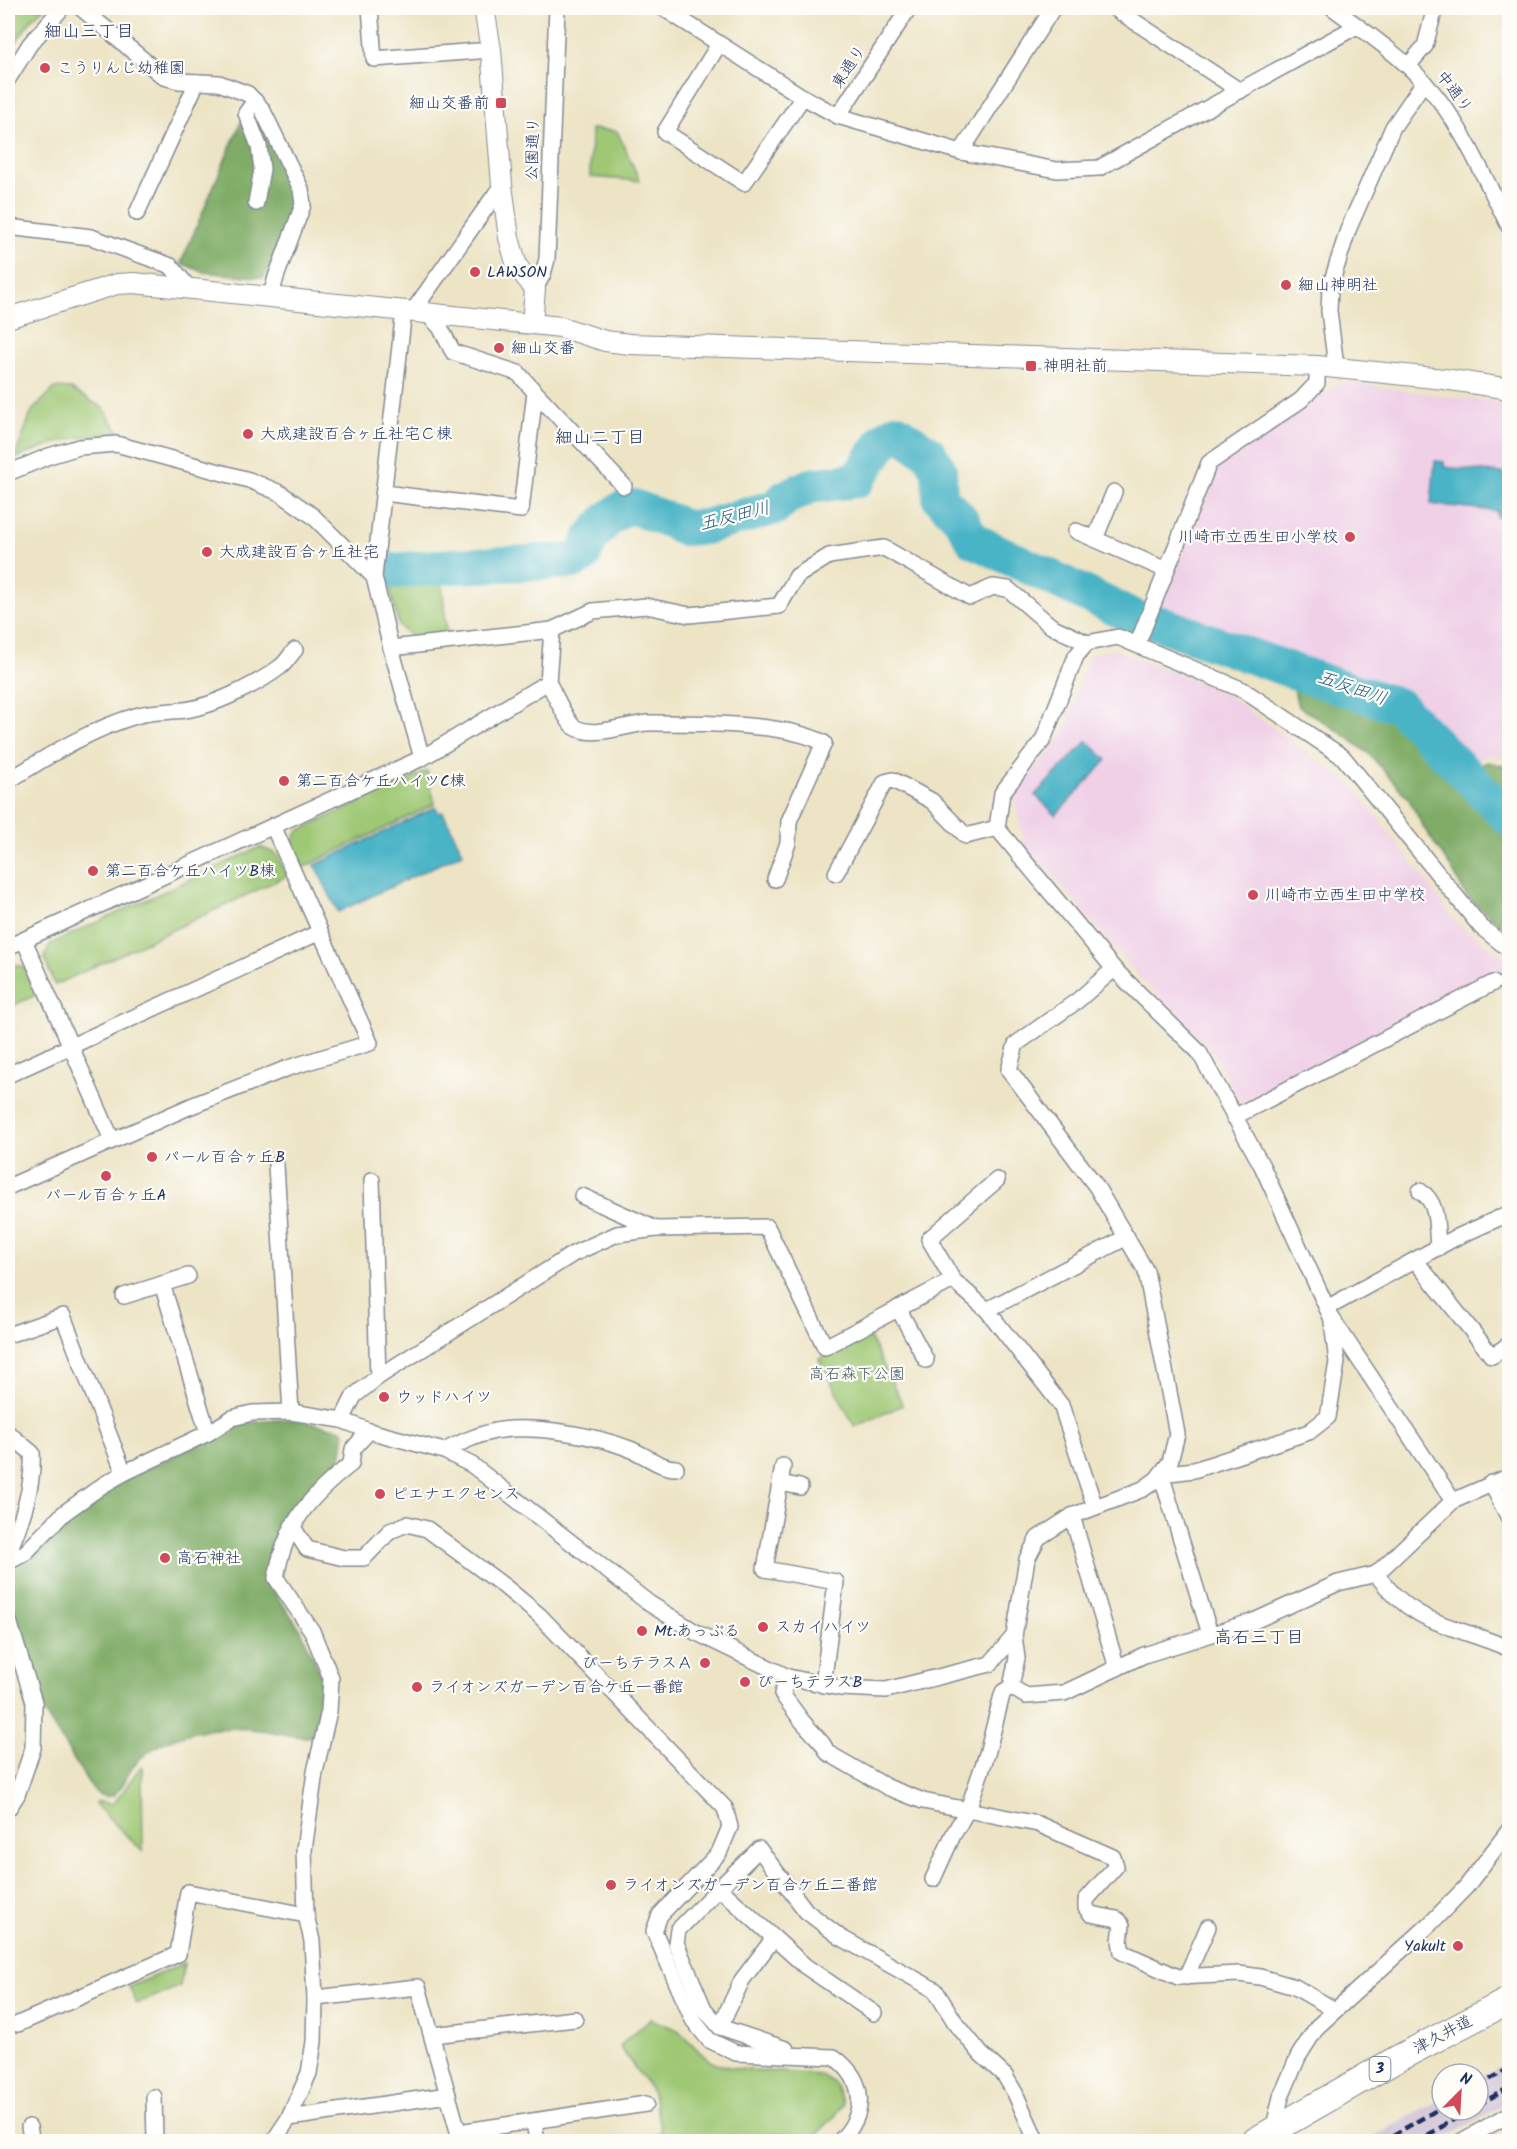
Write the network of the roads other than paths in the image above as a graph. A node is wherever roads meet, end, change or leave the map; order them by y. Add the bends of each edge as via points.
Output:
1 (62, 8) edge
2 (81, 8) edge
3 (370, 8) edge
4 (484, 8) edge
5 (557, 8) edge
6 (663, 8) edge
7 (1053, 8) edge
8 (1114, 8) edge
9 (1334, 8) edge
10 (1435, 8) edge
11 (901, 10) edge
12 (1357, 26) junction
13 (719, 44) junction
14 (491, 50) junction
15 (1408, 66) junction
16 (8, 79) edge
17 (198, 82) junction
18 (1424, 82) junction
19 (1240, 91) junction
20 (803, 97) junction
21 (255, 102) junction
22 (838, 116) junction
23 (961, 152) junction
24 (502, 185) junction
25 (256, 203) dead end
26 (137, 213) dead end
27 (8, 227) edge
28 (1509, 228) edge
29 (188, 287) junction
30 (535, 289) junction
31 (272, 296) junction
32 (414, 311) junction
33 (8, 318) edge
34 (532, 324) junction
35 (1327, 367) junction
36 (1509, 389) edge
37 (535, 392) junction
38 (8, 472) edge
39 (624, 486) dead end
40 (1114, 492) dead end
41 (384, 493) junction
42 (1076, 531) dead end
43 (1095, 539) junction
44 (1166, 570) junction
45 (374, 577) junction
46 (552, 630) junction
47 (1087, 643) junction
48 (1137, 645) junction
49 (391, 648) junction
50 (295, 650) dead end
51 (548, 682) junction
52 (422, 758) junction
53 (8, 781) edge
54 (273, 826) junction
55 (997, 828) junction
56 (836, 873) dead end
57 (775, 879) dead end
58 (320, 932) junction
59 (24, 940) junction
60 (8, 947) edge
61 (1509, 950) edge
62 (1114, 969) junction
63 (1493, 983) dead end
64 (71, 1046) junction
65 (8, 1075) edge
66 (1234, 1116) junction
67 (112, 1140) junction
68 (276, 1165) dead end
69 (372, 1180) dead end
70 (998, 1180) dead end
71 (8, 1187) edge
72 (1420, 1191) dead end
73 (582, 1196) dead end
74 (1509, 1213) edge
75 (656, 1228) junction
76 (1127, 1237) junction
77 (1437, 1248) junction
78 (1415, 1260) junction
79 (188, 1276) dead end
80 (953, 1281) junction
81 (162, 1284) junction
82 (124, 1296) dead end
83 (898, 1308) junction
84 (987, 1310) junction
85 (1329, 1312) junction
86 (8, 1335) edge
87 (1509, 1344) edge
88 (926, 1360) dead end
89 (378, 1377) junction
90 (291, 1412) junction
91 (342, 1420) junction
92 (369, 1431) junction
93 (8, 1433) edge
94 (208, 1433) junction
95 (444, 1451) junction
96 (783, 1466) dead end
97 (676, 1468) dead end
98 (124, 1473) junction
99 (1161, 1474) junction
100 (1509, 1476) edge
101 (780, 1483) junction
102 (1491, 1484) junction
103 (800, 1487) dead end
104 (1453, 1501) junction
105 (1095, 1507) junction
106 (1072, 1516) junction
107 (1509, 1520) edge
108 (292, 1526) junction
109 (8, 1554) edge
110 (8, 1562) edge
111 (1376, 1574) junction
112 (8, 1618) edge
113 (1210, 1634) junction
114 (1014, 1636) junction
115 (1509, 1648) edge
116 (1117, 1668) junction
117 (788, 1677) junction
118 (823, 1685) junction
119 (1011, 1687) junction
120 (8, 1809) edge
121 (968, 1809) junction
122 (1509, 1829) edge
123 (933, 1879) dead end
124 (719, 1888) junction
125 (306, 1915) junction
126 (1208, 1927) dead end
127 (774, 1938) junction
128 (1186, 1977) junction
129 (315, 1998) junction
130 (1509, 2000) edge
131 (1333, 2009) junction
132 (874, 2013) dead end
133 (575, 2019) dead end
134 (18, 2024) dead end
135 (720, 2027) junction
136 (432, 2034) junction
137 (800, 2054) junction
138 (448, 2095) junction
139 (154, 2097) dead end
140 (646, 2104) dead end
141 (1509, 2114) edge
142 (289, 2118) junction
143 (534, 2121) junction
144 (1263, 2136) edge
145 (460, 2137) edge
146 (155, 2142) edge
147 (273, 2142) edge
148 (537, 2142) edge
149 (839, 2142) edge
150 (1037, 2142) edge
151 (1460, 2142) edge

1 - 16 street via 30,44
2 - 17 street via 164,77
3 - 14 street via 374,59
4 - 14 street
5 - 30 street, 公園通り via 547,259
6 - 13 street
7 - 23 street
8 - 19 street
9 - 12 street, 中通り
10 - 15 street via 1425,46
11 - 22 street, 東通り
12 - 15 street, 中通り
12 - 19 street
13 - 20 street
13 - 20 street via 665,132 744,183
14 - 24 street
15 - 18 street, 中通り
17 - 21 street via 219,83 248,93
17 - 26 street
18 - 28 street, 中通り via 1458,128
18 - 35 street via 1393,127 1348,230 1330,287
19 - 23 street via 1099,168 1057,170
20 - 22 street
21 - 25 street via 246,113 261,157
21 - 31 street via 301,189 303,205
22 - 23 street
24 - 30 street via 512,252
24 - 32 street
27 - 29 street via 91,237 171,266
29 - 31 street
29 - 33 street via 117,284
30 - 34 street
31 - 32 street
32 - 34 street
32 - 37 street via 440,327 453,352 518,373
32 - 41 street
34 - 35 street via 630,344
35 - 36 street
35 - 44 street via 1300,400 1209,463
37 - 39 street
37 - 41 street via 520,510
38 - 45 street via 79,447 116,444 249,480 280,493 313,516
40 - 43 street
41 - 45 street
42 - 43 street
43 - 44 street
44 - 48 street
45 - 49 street
46 - 47 street via 593,611 646,606 689,615 780,606 797,576 829,556 884,548 970,597 993,587 1008,589 1051,626
46 - 49 street
46 - 51 street
47 - 48 street via 1118,637
47 - 55 street via 1076,656 1043,740 1002,793
48 - 61 street via 1243,690 1343,758 1481,927
49 - 52 street
50 - 53 street via 282,666 228,696 186,710 139,715 49,756
51 - 52 street
51 - 57 street via 572,725 588,732 645,723 719,725 794,732 824,743 789,821 788,843
52 - 54 street
54 - 58 street
54 - 59 street
55 - 56 street via 966,836 932,801 893,780 885,782
55 - 62 street
58 - 64 street
58 - 67 street via 370,1043 288,1068
59 - 60 street
59 - 64 street
62 - 66 street via 1199,1052
62 - 76 street via 1016,1044 1009,1070 1096,1186
63 - 66 street
64 - 65 street
64 - 67 street
66 - 85 street via 1262,1166
67 - 71 street
68 - 90 street
69 - 89 street
70 - 80 street via 929,1239
72 - 77 street via 1433,1205
73 - 75 street
74 - 77 street
75 - 83 street via 767,1227 825,1347
75 - 89 street via 617,1234 573,1254
76 - 84 street
76 - 99 street via 1146,1271 1177,1434 1170,1462
77 - 78 street
78 - 85 street
78 - 87 street via 1492,1356
79 - 81 street
80 - 83 street
80 - 84 street
81 - 82 street
81 - 94 street
83 - 88 street
84 - 105 street via 1061,1405
85 - 99 street via 1337,1362 1328,1417 1309,1432 1194,1470
85 - 104 street
86 - 98 street via 63,1316
89 - 91 street via 354,1396
90 - 91 street
90 - 94 street via 232,1418
91 - 92 street
92 - 95 street
92 - 108 street via 353,1449 351,1464 322,1487
93 - 109 street via 32,1453 33,1474
94 - 98 street
95 - 97 street via 474,1436 497,1431 563,1433 604,1440 666,1468
95 - 117 street via 472,1465 650,1604 697,1633
96 - 101 street
98 - 110 street via 64,1513 25,1553
99 - 105 street via 1143,1489
99 - 113 street
100 - 102 street
101 - 103 street
101 - 118 street via 765,1569 836,1582
102 - 104 street
102 - 107 street
104 - 111 street
105 - 106 street
106 - 114 street via 1033,1545 1027,1559
106 - 116 street
108 - 125 street via 280,1552 276,1578 312,1631 331,1678 329,1711 304,1850
108 - 137 street via 308,1549 344,1558 364,1558 390,1531 407,1524 427,1529 538,1615 673,1753 725,1808 730,1827 719,1853 660,1915 654,1931 664,1956 693,2020 710,2040 736,2053
111 - 113 street via 1338,1583 1254,1621
111 - 115 street via 1402,1603 1420,1616
112 - 120 street via 34,1702 33,1748
113 - 116 street
114 - 118 street via 990,1664 886,1690
114 - 119 street via 1017,1658
116 - 119 street via 1064,1694 1026,1696
117 - 118 street
117 - 121 street via 782,1694 828,1753 914,1798
119 - 121 street via 1003,1692
121 - 123 street
121 - 128 street via 1038,1824 1113,1857 1116,1866 1086,1900 1086,1908 1091,1914 1117,1919 1122,1925 1122,1952
122 - 131 street via 1466,1887
124 - 127 street
124 - 135 street via 678,1930 676,1943 704,2009
124 - 150 street via 759,1849 806,1911 840,1937 935,1990 981,2054 1005,2076
125 - 129 street via 312,1941
125 - 134 street via 188,1892 178,1954
126 - 128 street
127 - 132 street via 805,1966
127 - 135 street via 736,1989
128 - 131 street via 1260,1977 1295,1987
129 - 136 street via 418,1987
129 - 142 street via 309,2073
130 - 144 main road, 津久井道 / 3
131 - 144 street via 1299,2057
133 - 136 street
135 - 137 street
136 - 138 street
137 - 149 street via 834,2057 855,2077 858,2113 851,2130
138 - 142 street
138 - 145 street
139 - 146 street
140 - 143 street
141 - 151 street
142 - 147 street
143 - 145 street
143 - 148 street

